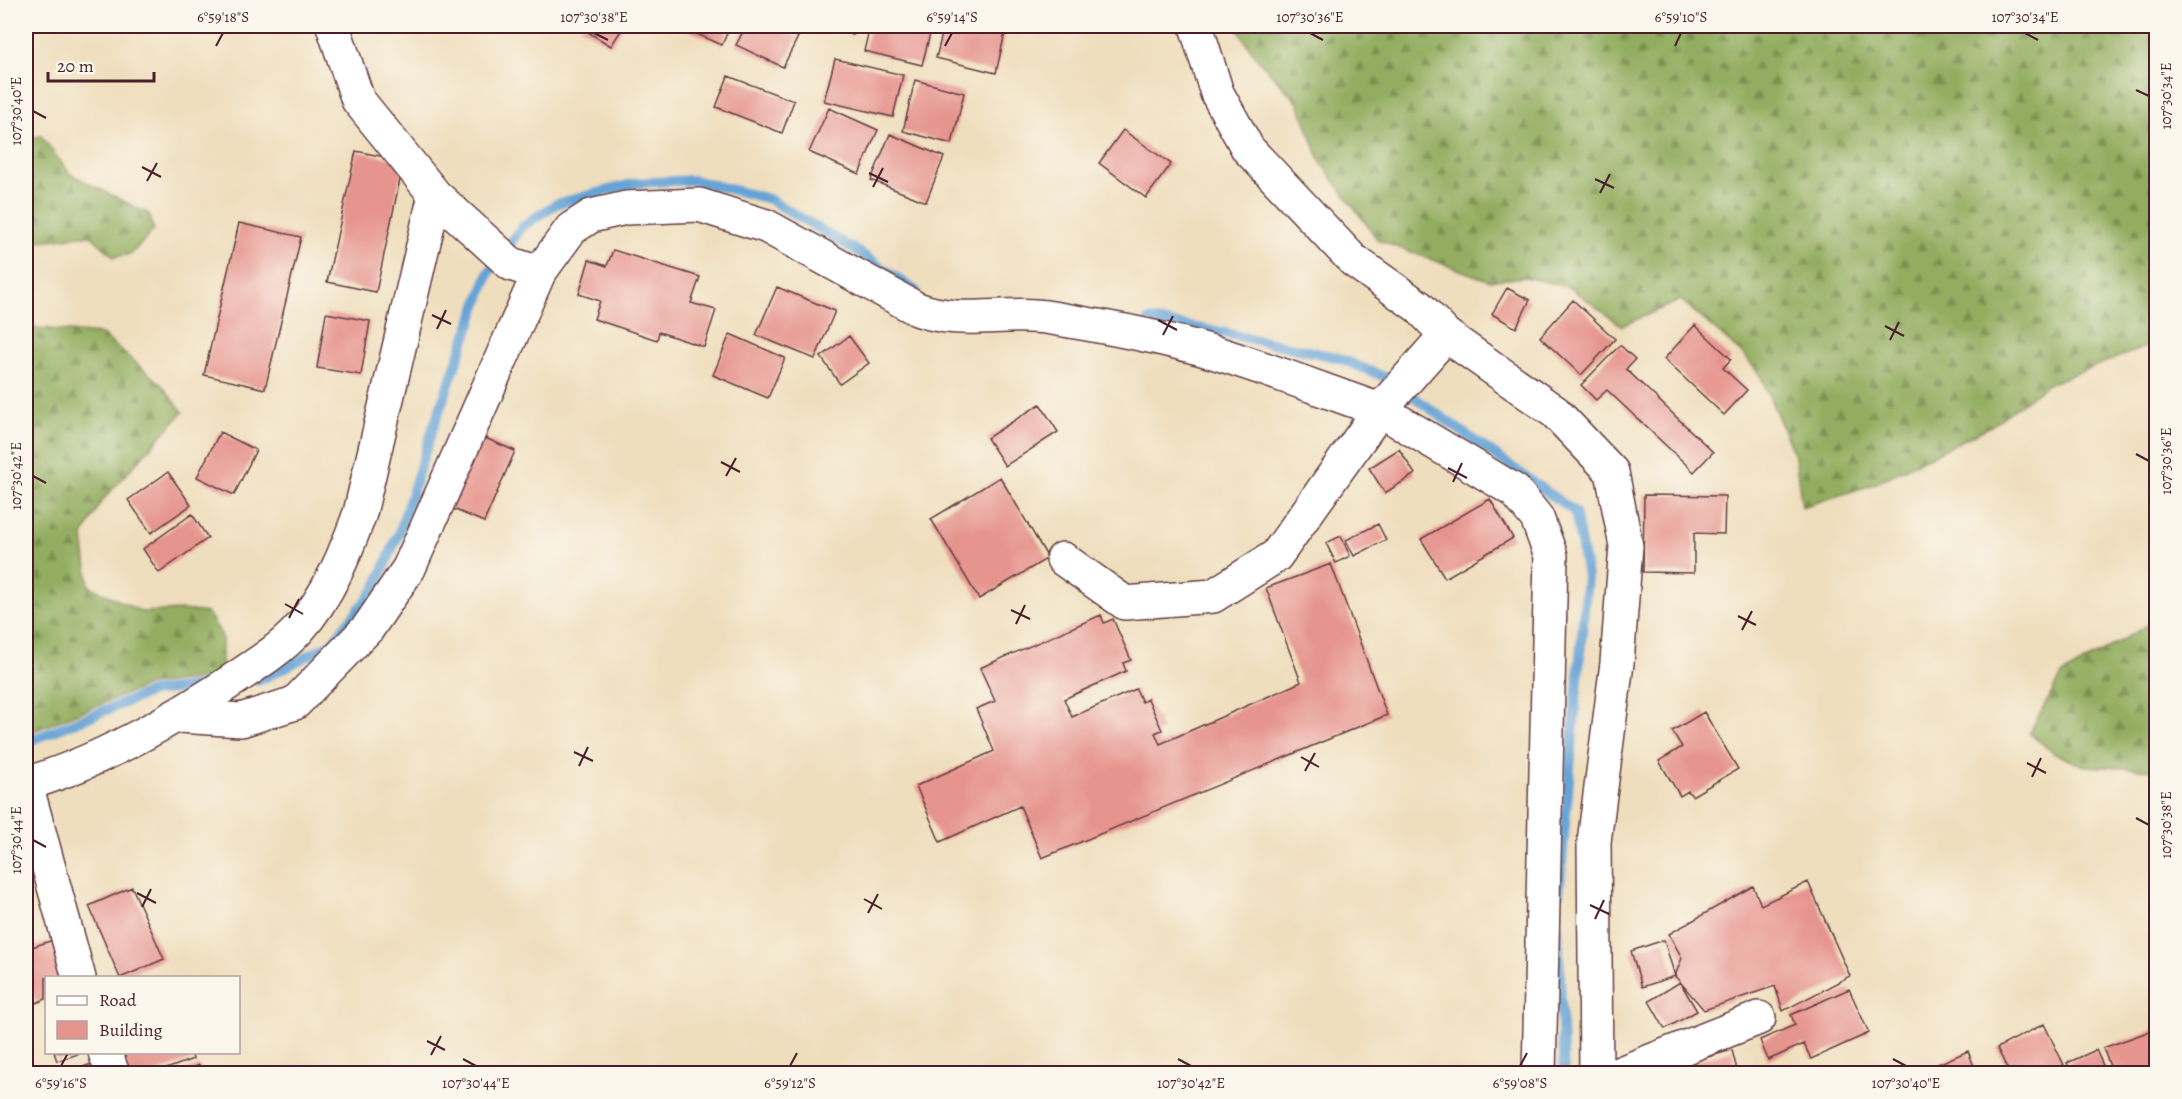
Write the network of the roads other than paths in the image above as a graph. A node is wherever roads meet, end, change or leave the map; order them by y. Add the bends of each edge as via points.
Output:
1 (333, 26) edge
2 (1196, 26) edge
3 (435, 195) junction
4 (525, 269) junction
5 (1446, 335) junction
6 (1380, 410) junction
7 (1063, 559) dead end
8 (179, 716) junction
9 (26, 784) edge
10 (78, 976) edge
11 (1759, 1018) dead end
12 (105, 1054) edge
13 (112, 1074) edge
14 (1539, 1074) edge
15 (1596, 1074) edge
16 (1618, 1074) edge

1 - 3 street via 358,100
2 - 5 street via 1216,93 1248,149 1353,260 1419,307
3 - 4 street via 476,234
3 - 8 street via 360,513 342,562 298,630 260,662
4 - 6 street via 591,216 626,208 699,205 766,226 935,316 1048,317 1146,336 1216,353
4 - 8 street via 409,568 368,628 295,703 241,720
5 - 6 street
5 - 15 street via 1555,412 1612,472 1626,546 1617,663 1594,842
6 - 7 street via 1276,556 1213,596 1125,603
6 - 14 street via 1515,491 1537,518 1551,556
8 - 9 street via 58,774
9 - 10 street
11 - 16 street
12 - 13 street

